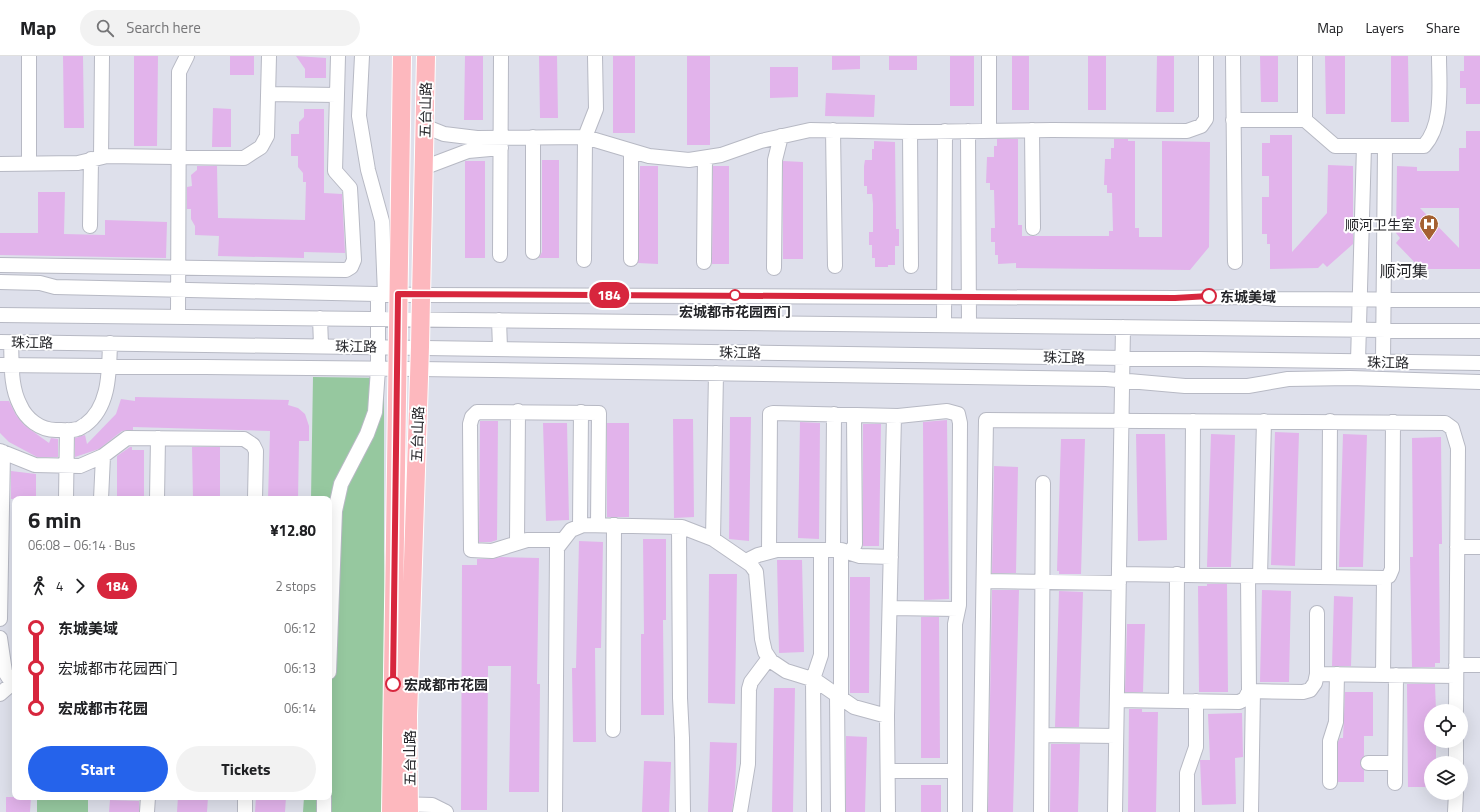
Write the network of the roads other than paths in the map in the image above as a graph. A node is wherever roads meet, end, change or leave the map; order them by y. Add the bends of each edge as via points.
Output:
1 (29, 56) edge
2 (102, 56) edge
3 (187, 56) edge
4 (269, 56) edge
5 (338, 56) edge
6 (362, 56) edge
7 (402, 56) edge
8 (426, 56) edge
9 (501, 56) edge
10 (595, 56) edge
11 (989, 56) edge
12 (1206, 56) edge
13 (1233, 56) edge
14 (1305, 56) edge
15 (1439, 56) edge
16 (268, 94) junction
17 (337, 95) junction
18 (1234, 120) junction
19 (1305, 120) junction
20 (424, 126) junction
21 (833, 130) junction
22 (1032, 130) junction
23 (945, 131) junction
24 (968, 131) junction
25 (989, 131) junction
26 (910, 132) junction
27 (781, 136) junction
28 (533, 137) junction
29 (585, 137) junction
30 (500, 143) junction
31 (1364, 146) junction
32 (1385, 147) junction
33 (632, 151) junction
34 (179, 157) junction
35 (96, 158) junction
36 (705, 158) junction
37 (29, 163) junction
38 (0, 164) edge
39 (423, 168) junction
40 (90, 226) dead end
41 (1033, 228) dead end
42 (533, 252) dead end
43 (500, 255) dead end
44 (631, 259) dead end
45 (584, 260) dead end
46 (704, 262) dead end
47 (1235, 262) dead end
48 (0, 265) edge
49 (835, 266) dead end
50 (911, 266) dead end
51 (178, 267) junction
52 (774, 268) dead end
53 (0, 282) edge
54 (178, 290) junction
55 (387, 294) junction
56 (421, 295) junction
57 (945, 297) junction
58 (970, 297) junction
59 (1360, 300) junction
60 (1384, 300) junction
61 (1480, 300) edge
62 (0, 314) edge
63 (178, 316) junction
64 (320, 318) junction
65 (378, 319) junction
66 (398, 319) junction
67 (420, 320) junction
68 (499, 320) junction
69 (944, 325) junction
70 (969, 326) junction
71 (1123, 327) junction
72 (1359, 330) junction
73 (1383, 330) junction
74 (1480, 331) edge
75 (6, 342) edge
76 (110, 343) junction
77 (321, 345) junction
78 (378, 346) junction
79 (397, 346) junction
80 (420, 347) junction
81 (500, 348) junction
82 (1122, 358) junction
83 (1358, 361) junction
84 (1383, 362) junction
85 (1480, 363) edge
86 (6, 365) edge
87 (109, 366) junction
88 (378, 369) junction
89 (396, 369) junction
90 (419, 369) junction
91 (716, 373) junction
92 (1122, 380) junction
93 (1480, 382) edge
94 (518, 411) junction
95 (581, 412) junction
96 (834, 414) junction
97 (854, 415) junction
98 (894, 416) junction
99 (1121, 420) junction
100 (1193, 421) junction
101 (1264, 421) junction
102 (1330, 421) junction
103 (1393, 422) junction
104 (67, 430) junction
105 (158, 438) junction
106 (1, 451) edge
107 (103, 456) junction
108 (67, 466) junction
109 (1043, 483) dead end
110 (66, 496) edge
111 (101, 496) edge
112 (157, 496) edge
113 (255, 496) edge
114 (598, 525) junction
115 (580, 526) junction
116 (614, 526) junction
117 (679, 527) junction
118 (713, 539) junction
119 (562, 540) junction
120 (517, 542) junction
121 (1457, 547) junction
122 (1480, 547) edge
123 (769, 551) junction
124 (837, 551) junction
125 (891, 557) junction
126 (746, 561) junction
127 (1177, 574) junction
128 (1192, 575) junction
129 (1254, 576) junction
130 (1328, 577) junction
131 (1119, 578) junction
132 (1384, 578) junction
133 (984, 581) junction
134 (1043, 582) junction
135 (332, 607) edge
136 (890, 608) junction
137 (958, 609) junction
138 (1317, 613) dead end
139 (0, 619) edge
140 (0, 638) edge
141 (769, 658) junction
142 (1480, 665) edge
143 (1456, 670) junction
144 (1317, 674) junction
145 (1337, 674) junction
146 (1390, 675) junction
147 (12, 680) edge
148 (813, 680) junction
149 (12, 684) edge
150 (1251, 691) junction
151 (0, 694) edge
152 (839, 697) junction
153 (1117, 700) junction
154 (1176, 701) junction
155 (1196, 701) junction
156 (1456, 704) edge
157 (887, 716) junction
158 (613, 730) dead end
159 (1042, 735) junction
160 (1116, 736) junction
161 (1368, 762) dead end
162 (1395, 763) junction
163 (888, 771) junction
164 (955, 771) junction
165 (1330, 782) dead end
166 (1395, 783) dead end
167 (148, 800) edge
168 (245, 800) edge
169 (324, 800) edge
170 (1456, 800) edge
171 (391, 808) edge
172 (409, 808) edge
173 (147, 812) edge
174 (244, 812) edge
175 (324, 812) edge
176 (446, 812) edge
177 (555, 812) edge
178 (683, 812) edge
179 (740, 812) edge
180 (814, 812) edge
181 (838, 812) edge
182 (888, 812) edge
183 (955, 812) edge
184 (980, 812) edge
185 (1041, 812) edge
186 (1115, 812) edge
187 (1187, 812) edge
188 (1251, 812) edge
189 (1455, 812) edge

1 - 37 street
2 - 35 street
3 - 34 street via 179,72
4 - 16 street
5 - 17 street
6 - 55 street via 359,116 368,170 382,221
7 - 55 main road, 五台山路
8 - 20 main road, 五台山路
9 - 30 street
10 - 29 street via 596,109
11 - 25 street
12 - 22 street via 1206,119 1196,129
13 - 18 street
14 - 19 street
15 - 32 street via 1439,99 1431,138 1424,146
16 - 17 street
16 - 34 street via 267,136 261,147 244,158
17 - 51 street via 335,171 350,188 354,260 351,267 346,270
18 - 19 street
18 - 47 street
19 - 31 street via 1335,146
20 - 30 street via 444,134
20 - 39 main road, 五台山路
21 - 26 street
21 - 27 street via 810,130
21 - 49 street
22 - 25 street
22 - 41 street
23 - 24 street
23 - 26 street
23 - 57 street
24 - 25 street
24 - 58 street
26 - 50 street
27 - 36 street
27 - 52 street via 775,160
28 - 29 street
28 - 30 street
28 - 42 street
29 - 33 street
29 - 45 street
30 - 39 street via 468,151
30 - 43 street
31 - 32 street
31 - 59 street
32 - 60 street
33 - 36 street via 649,156 689,160
33 - 44 street
34 - 35 street
34 - 51 street
35 - 37 street via 78,163
35 - 40 street
36 - 46 street
37 - 38 street
39 - 56 main road, 五台山路
48 - 51 street
51 - 54 street
53 - 54 street via 40,282 55,287
54 - 55 street
54 - 63 street
55 - 56 street
55 - 65 street
55 - 66 main road, 五台山路
56 - 57 street
56 - 67 main road, 五台山路
57 - 58 street
57 - 69 street
58 - 59 street via 1253,296 1277,299
58 - 70 street
59 - 60 street
59 - 72 street
60 - 61 street
60 - 73 street
62 - 63 street, 珠江路
63 - 64 street, 珠江路
64 - 65 street, 珠江路
64 - 77 street
65 - 66 street, 珠江路
65 - 78 street
66 - 67 street, 珠江路
66 - 79 main road, 五台山路
67 - 68 street, 珠江路
67 - 80 main road, 五台山路
68 - 69 street, 珠江路
68 - 81 street
69 - 70 street, 珠江路
70 - 71 street, 珠江路
71 - 72 street, 珠江路
71 - 82 street
72 - 73 street, 珠江路
72 - 83 street
73 - 74 street, 珠江路
73 - 84 street
75 - 76 street, 珠江路
75 - 86 street
76 - 77 street, 珠江路
76 - 87 street
77 - 78 street, 珠江路
78 - 79 street, 珠江路
78 - 88 street
79 - 80 street, 珠江路
79 - 89 main road, 五台山路
80 - 81 street, 珠江路
80 - 90 main road, 五台山路
81 - 82 street, 珠江路
82 - 83 street, 珠江路
82 - 92 street
83 - 84 street, 珠江路
84 - 85 street, 珠江路
86 - 87 street
86 - 104 street via 19,405 28,419 47,428
87 - 88 street
87 - 104 street via 106,386 92,420 78,429
88 - 89 street
88 - 135 street via 375,412 337,498
89 - 90 street
89 - 171 main road, 五台山路
90 - 91 street
90 - 172 main road, 五台山路 via 408,716
91 - 92 street
91 - 118 street
92 - 93 street via 1185,386 1248,386 1288,379 1350,378
92 - 99 street
94 - 95 street
94 - 120 street
94 - 120 street via 477,412 470,424 471,550 492,551
95 - 114 street via 599,413
95 - 115 street
96 - 97 street
96 - 123 street via 770,414
96 - 124 street
97 - 98 street
97 - 124 street via 855,544
98 - 125 street
98 - 137 street via 953,411 960,418
99 - 100 street
99 - 131 street
99 - 133 street via 986,420
100 - 101 street
100 - 128 street
101 - 102 street
101 - 129 street
102 - 103 street
102 - 130 street
103 - 121 street via 1445,423 1452,428 1458,448
103 - 132 street via 1392,569 1389,576
104 - 108 street
105 - 107 street via 127,438
105 - 112 street
105 - 113 street via 249,441 256,451
106 - 108 street via 35,464
106 - 139 street
107 - 108 street via 80,466
107 - 111 street
108 - 110 street
109 - 134 street
114 - 115 street
114 - 116 street
115 - 119 street via 571,530
116 - 117 street
116 - 158 street
117 - 118 street
117 - 178 street
118 - 126 street
119 - 120 street
119 - 177 street via 557,548 556,558
121 - 122 street
121 - 143 street
123 - 124 street
123 - 126 street
124 - 125 street via 860,556
124 - 148 street via 821,655
124 - 152 street
125 - 136 street
126 - 141 street via 756,572 762,639
127 - 128 street
127 - 131 street
127 - 154 street
128 - 129 street
129 - 130 street
129 - 150 street
130 - 132 street
131 - 134 street
131 - 153 street
132 - 146 street
133 - 134 street
133 - 184 street
134 - 159 street
136 - 137 street
136 - 157 street
137 - 164 street via 955,624
138 - 144 street
140 - 147 street via 6,672
141 - 148 street via 786,671
141 - 179 street via 751,682 749,689 748,764
142 - 143 street
143 - 146 street
143 - 156 street
144 - 145 street
144 - 150 street via 1310,690 1303,692
145 - 146 street
145 - 165 street via 1336,722 1330,741
146 - 162 street
148 - 152 street
148 - 180 street
149 - 151 street
150 - 155 street via 1246,699 1239,702
150 - 188 street
152 - 157 street via 854,707
152 - 181 street
153 - 154 street
153 - 160 street
154 - 155 street
155 - 187 street via 1196,747 1187,773
157 - 163 street
159 - 160 street
159 - 185 street
160 - 186 street
161 - 162 street
162 - 166 street
163 - 164 street
163 - 182 street
164 - 183 street
167 - 173 street
168 - 174 street
169 - 175 street
170 - 189 street
171 - 172 street
172 - 176 street via 432,805

